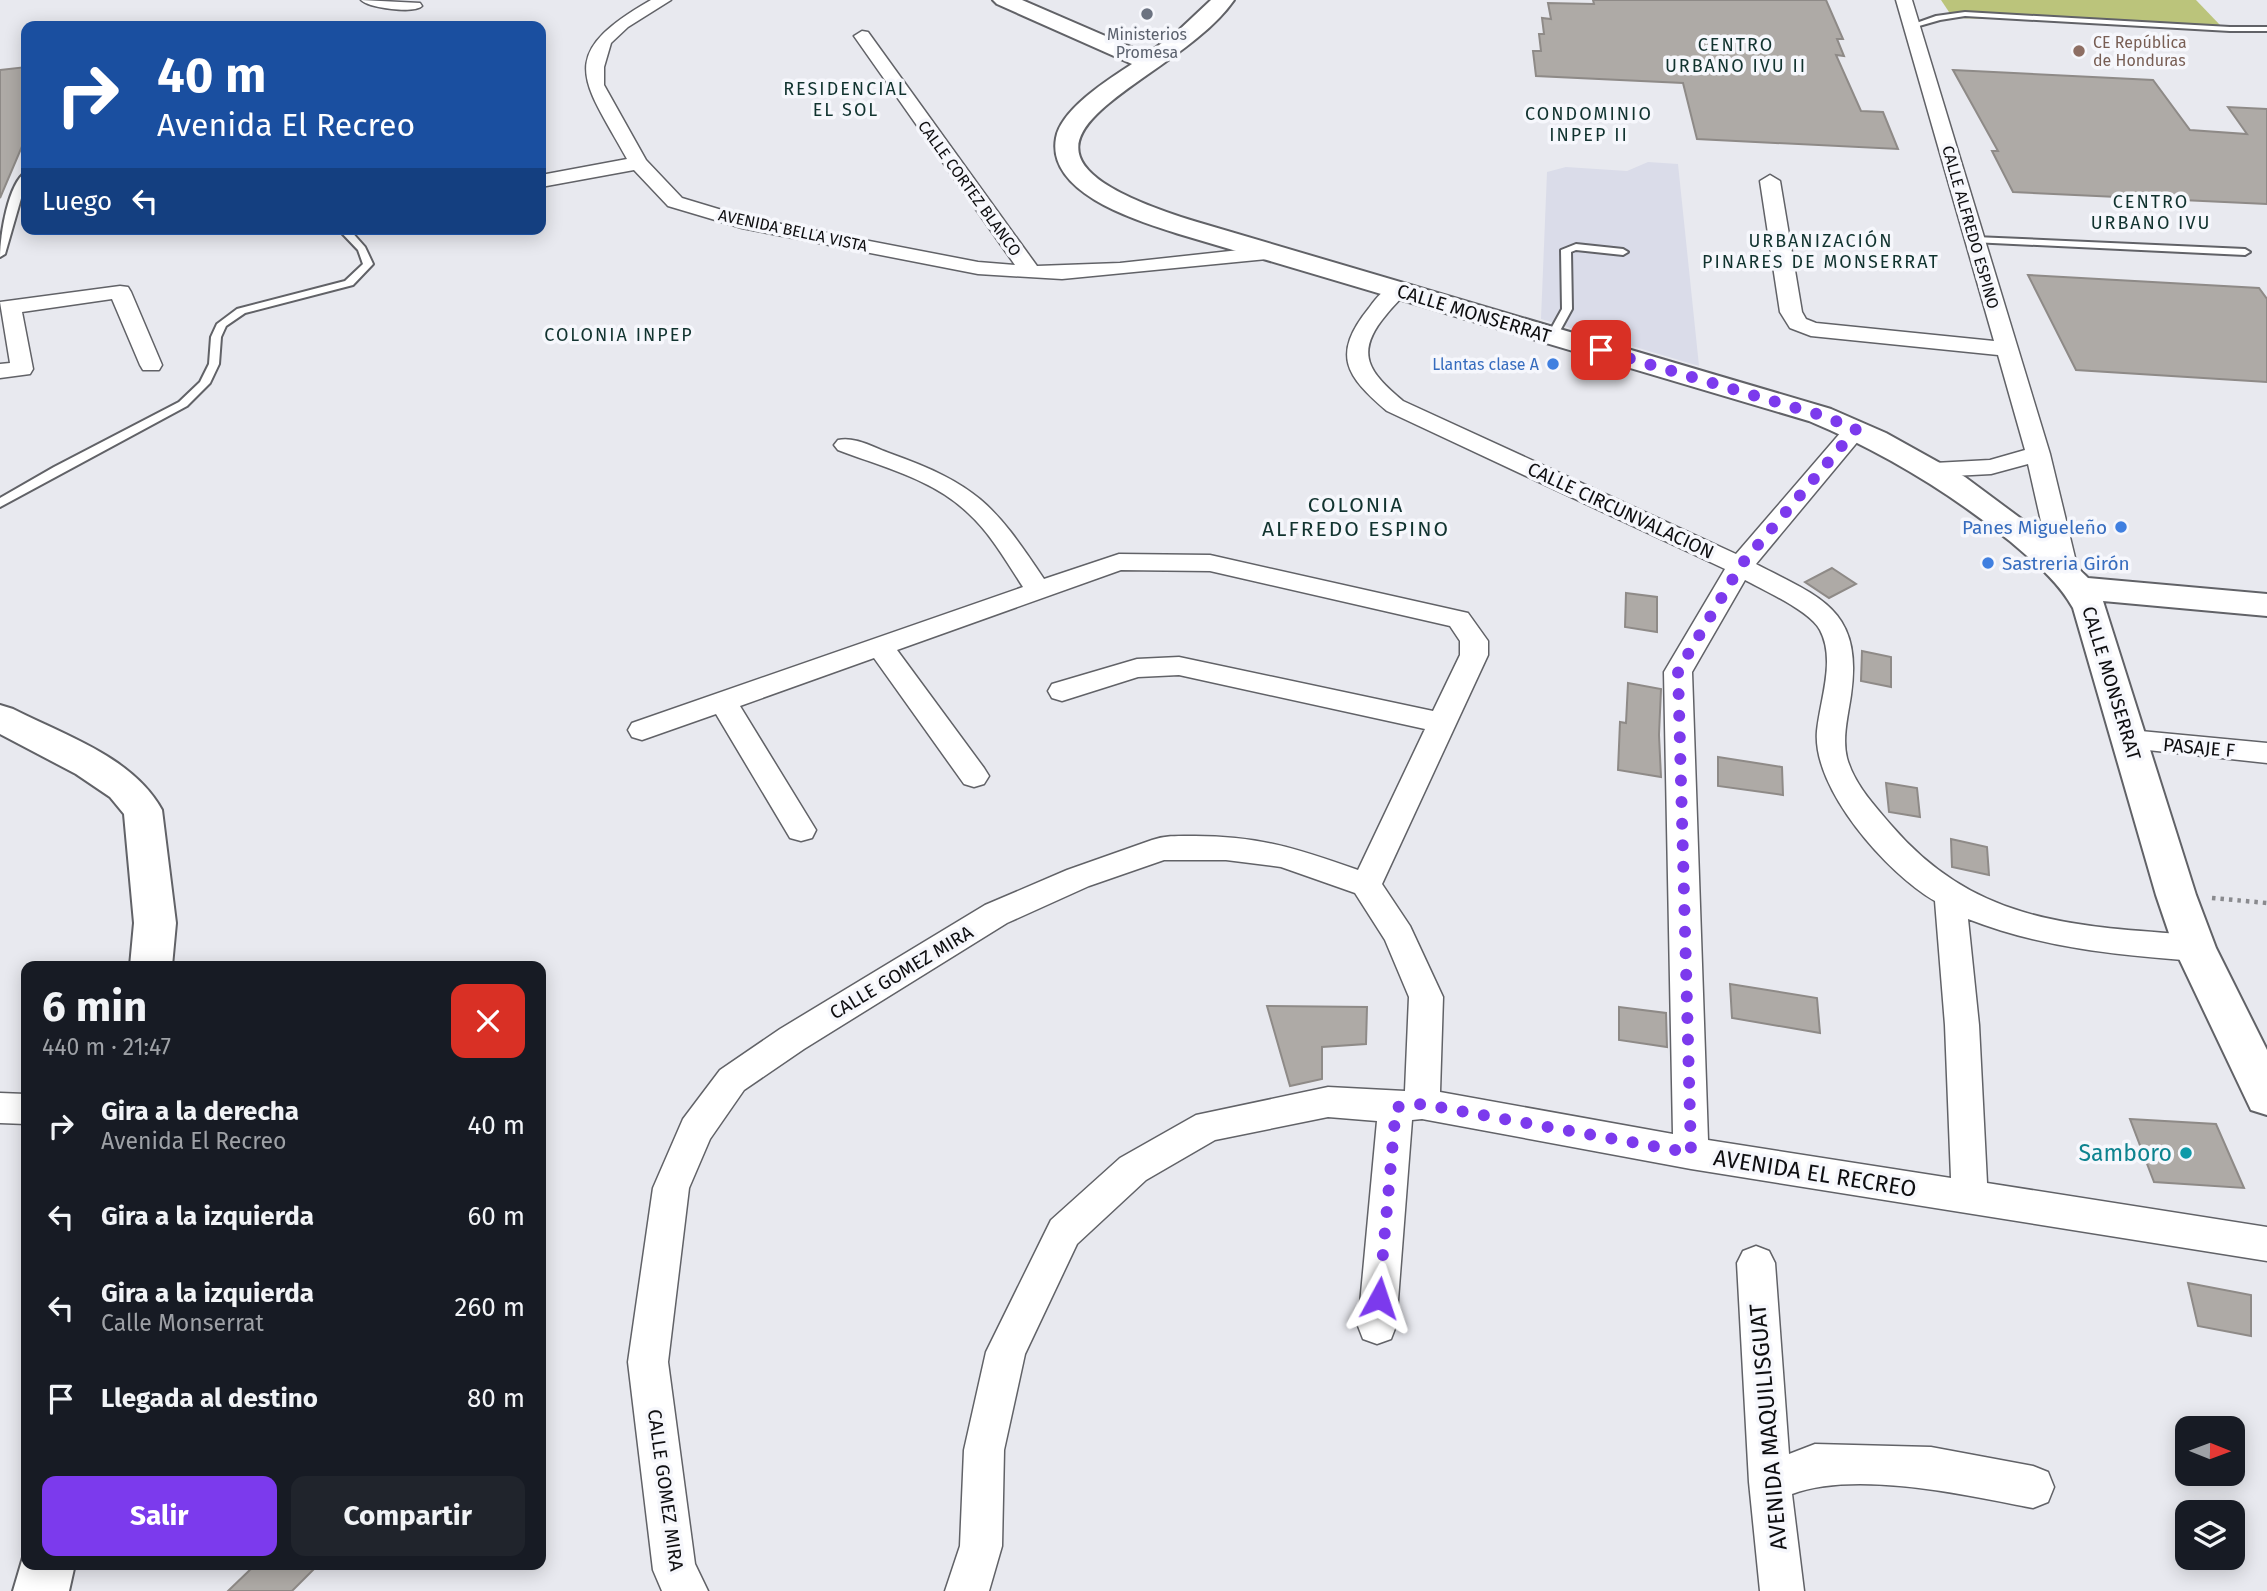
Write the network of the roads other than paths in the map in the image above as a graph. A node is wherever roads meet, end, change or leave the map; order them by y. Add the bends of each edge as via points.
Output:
1 (369, 0) edge
2 (663, 0) edge
3 (1004, 0) edge
4 (1223, 0) edge
5 (1904, 0) edge
6 (414, 6) dead end
7 (1912, 26) junction
8 (2267, 29) edge
9 (862, 36) dead end
10 (1147, 62) junction
11 (638, 163) junction
12 (546, 180) edge
13 (1770, 181) dead end
14 (21, 182) edge
15 (1188, 228) junction
16 (349, 235) edge
17 (1975, 240) junction
18 (1623, 252) dead end
19 (2245, 252) dead end
20 (1267, 253) junction
21 (0, 254) edge
22 (1173, 262) junction
23 (1031, 272) junction
24 (1397, 290) junction
25 (5, 308) edge
26 (1552, 336) junction
27 (2007, 349) junction
28 (151, 365) dead end
29 (0, 371) edge
30 (1856, 429) junction
31 (846, 445) dead end
32 (2038, 454) junction
33 (1934, 470) junction
34 (0, 503) edge
35 (1741, 565) junction
36 (2079, 589) junction
37 (1039, 591) junction
38 (2267, 605) edge
39 (2267, 624) edge
40 (880, 647) junction
41 (1062, 691) dead end
42 (723, 702) junction
43 (0, 718) edge
44 (1441, 723) junction
45 (642, 730) dead end
46 (2130, 740) junction
47 (2267, 754) edge
48 (974, 776) dead end
49 (801, 830) dead end
50 (1366, 885) junction
51 (1950, 896) junction
52 (2195, 948) junction
53 (151, 961) edge
54 (2263, 1080) edge
55 (1409, 1105) junction
56 (1691, 1153) junction
57 (1970, 1198) junction
58 (2267, 1244) edge
59 (1756, 1263) dead end
60 (1377, 1326) dead end
61 (1770, 1482) junction
62 (2033, 1487) dead end
63 (46, 1570) edge
64 (41, 1591) edge
65 (686, 1591) edge
66 (967, 1591) edge
67 (1782, 1591) edge

1 - 6 street
2 - 11 street, AVENIDA BELLA VISTA via 604,39 594,61 594,85
3 - 10 street
4 - 10 street, CALLE MONSERRAT via 1179,41
5 - 7 street, CALLE ALFREDO ESPINO
7 - 8 lane via 1965,14
7 - 17 street, CALLE ALFREDO ESPINO
9 - 23 street, CALLE CORTEZ BLANCO
10 - 15 street, CALLE MONSERRAT via 1076,118 1066,146 1070,163 1094,189 1124,206
11 - 12 street
11 - 23 street, AVENIDA BELLA VISTA via 675,202 731,219 978,268
13 - 27 street via 1791,312 1801,325
14 - 21 lane
15 - 20 street, CALLE MONSERRAT
15 - 22 street via 1187,246
16 - 34 lane via 362,248 368,264 349,283 241,311 222,324 205,383 183,404
17 - 19 lane
17 - 27 street, CALLE ALFREDO ESPINO
18 - 26 lane via 1566,250 1567,309
20 - 22 street, AVENIDA BELLA VISTA
20 - 24 street, CALLE MONSERRAT
22 - 23 street, AVENIDA BELLA VISTA
24 - 26 street, CALLE MONSERRAT
24 - 35 street, CALLE CIRCUNVALACION via 1367,321 1357,360 1364,378 1395,406
25 - 28 street via 120,292
25 - 29 street via 22,369
26 - 30 street, CALLE MONSERRAT
27 - 32 street, CALLE ALFREDO ESPINO
30 - 33 street, CALLE MONSERRAT
30 - 35 street
31 - 37 street via 956,491 978,507
32 - 33 street via 1991,467
32 - 36 street, CALLE ALFREDO ESPINO
33 - 36 street, CALLE MONSERRAT via 2005,520
35 - 51 street, CALLE CIRCUNVALACION via 1822,614 1838,634 1831,750 1847,790 1913,870
35 - 56 street via 1678,671
36 - 38 street
36 - 39 street
36 - 46 street, CALLE MONSERRAT
37 - 40 street
37 - 44 street via 1119,562 1210,563 1459,619 1474,641 1474,655
40 - 42 street
40 - 48 street
41 - 44 street via 1137,668 1179,666
42 - 45 street
42 - 49 street
43 - 53 street via 89,764 124,787 143,810 155,923
44 - 50 street
46 - 47 street, PASAJE F
46 - 52 street, CALLE MONSERRAT
50 - 55 street via 1399,935 1426,997
50 - 65 street, CALLE GOMEZ MIRA via 1283,856 1226,848 1163,848 996,914 732,1080 696,1130 671,1188 648,1362 674,1570
51 - 52 street, CALLE CIRCUNVALACION via 2017,925 2057,935
51 - 57 street
52 - 54 street, CALLE MONSERRAT
55 - 56 street, AVENIDA EL RECREO
55 - 60 street
55 - 66 street, AVENIDA EL RECREO via 1328,1102 1208,1126 1133,1169 1064,1232 1006,1352 984,1450 981,1546
56 - 57 street, AVENIDA EL RECREO
57 - 58 street, AVENIDA EL RECREO
59 - 61 street, AVENIDA MAQUILISGUAT
61 - 62 street via 1815,1465 1862,1465 1931,1468
61 - 67 street, AVENIDA MAQUILISGUAT
63 - 64 street

